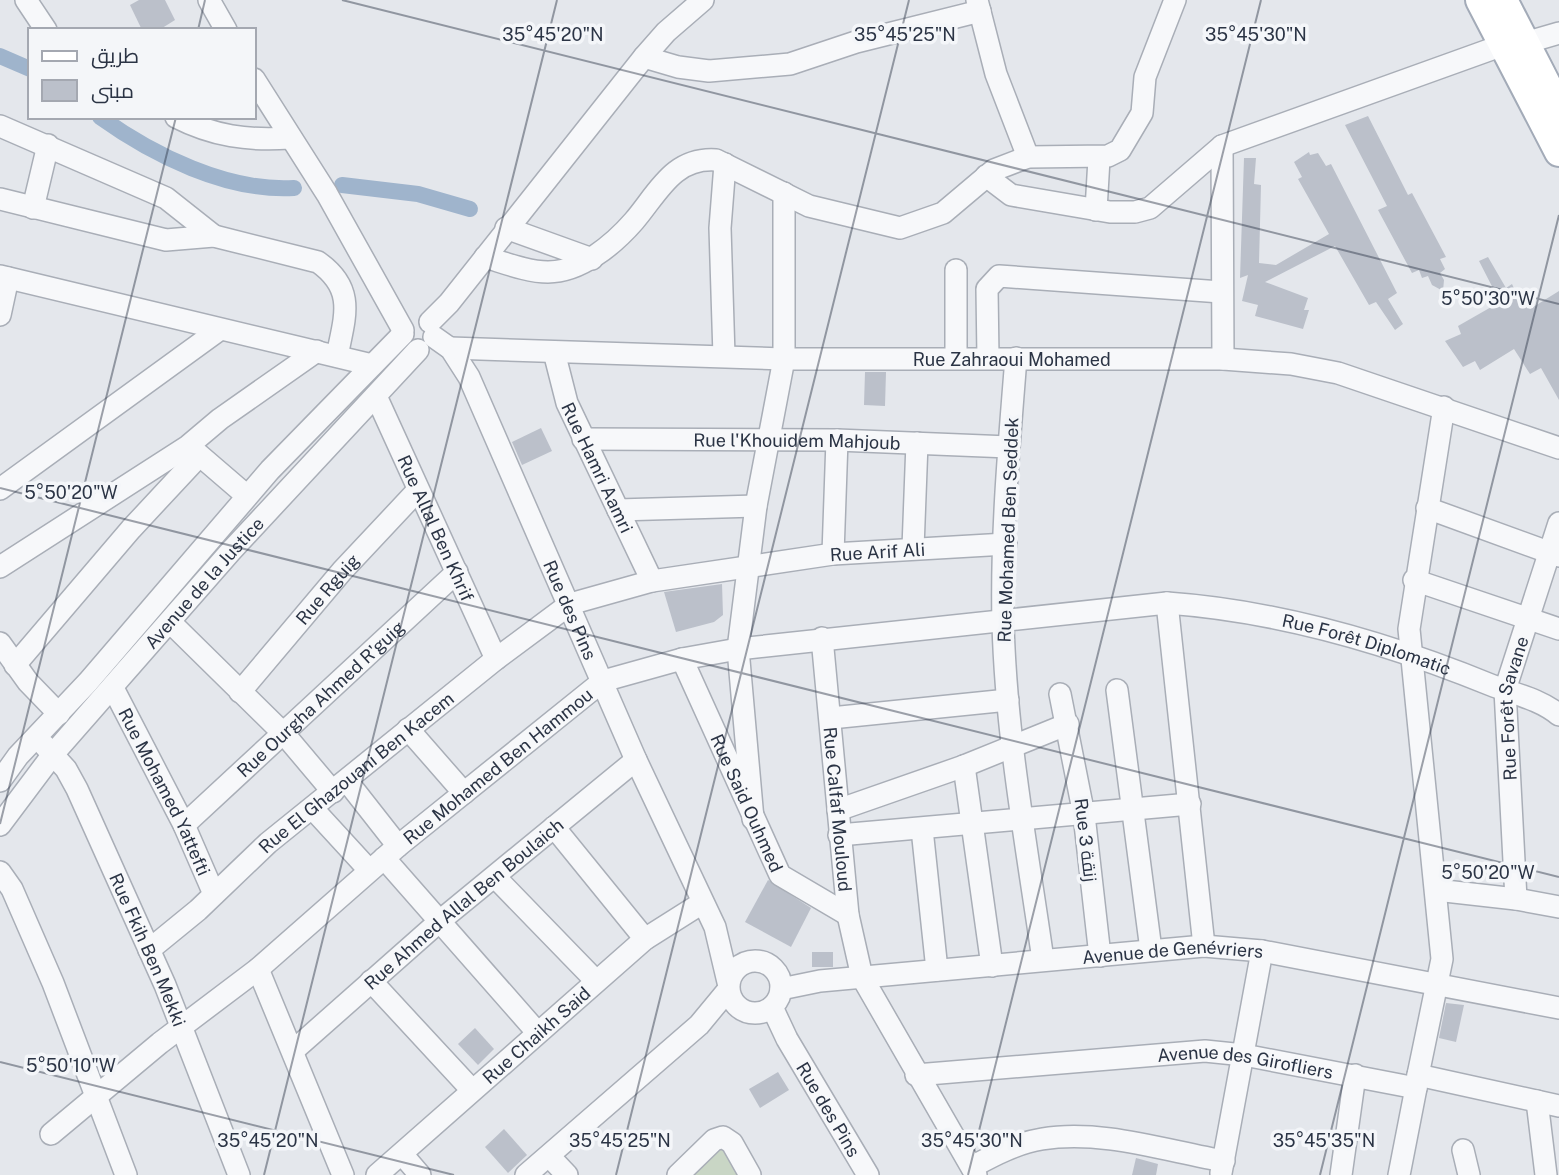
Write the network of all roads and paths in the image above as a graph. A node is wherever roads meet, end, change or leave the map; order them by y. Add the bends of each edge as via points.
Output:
1 (26, 0) edge
2 (209, 0) edge
3 (703, 0) edge
4 (1175, 0) edge
5 (1480, 0) edge
6 (1503, 0) edge
7 (978, 6) edge
8 (45, 28) edge
9 (225, 28) edge
10 (1559, 33) edge
11 (1514, 44) junction
12 (644, 57) junction
13 (256, 82) edge
14 (1559, 109) edge
15 (180, 119) edge
16 (0, 126) edge
17 (290, 138) junction
18 (48, 145) junction
19 (1222, 146) junction
20 (1559, 152) edge
21 (1028, 157) junction
22 (1099, 159) junction
23 (725, 164) junction
24 (986, 176) junction
25 (784, 193) junction
26 (0, 199) edge
27 (33, 208) junction
28 (1096, 210) junction
29 (506, 228) junction
30 (214, 236) junction
31 (485, 257) junction
32 (592, 259) junction
33 (956, 270) dead end
34 (4, 277) edge
35 (1221, 292) junction
36 (0, 315) edge
37 (219, 330) junction
38 (422, 334) junction
39 (554, 352) junction
40 (327, 354) junction
41 (724, 356) junction
42 (956, 358) junction
43 (988, 358) junction
44 (1016, 358) junction
45 (784, 359) junction
46 (1223, 359) junction
47 (372, 365) junction
48 (376, 396) junction
49 (1444, 407) junction
50 (583, 439) junction
51 (771, 439) junction
52 (837, 440) junction
53 (917, 443) junction
54 (1009, 447) junction
55 (1559, 447) edge
56 (193, 451) junction
57 (0, 489) edge
58 (418, 490) junction
59 (247, 496) junction
60 (756, 506) junction
61 (1427, 508) junction
62 (618, 510) junction
63 (1559, 523) edge
64 (1006, 544) junction
65 (913, 548) junction
66 (833, 554) junction
67 (1553, 554) edge
68 (749, 566) junction
69 (0, 567) edge
70 (457, 572) junction
71 (1414, 580) junction
72 (652, 581) junction
73 (1167, 603) junction
74 (570, 604) junction
75 (1527, 618) junction
76 (1003, 621) junction
77 (170, 622) junction
78 (1559, 629) edge
79 (822, 638) junction
80 (0, 643) edge
81 (738, 649) junction
82 (1410, 652) junction
83 (496, 659) junction
84 (682, 659) junction
85 (15, 666) junction
86 (603, 681) junction
87 (113, 688) junction
88 (1116, 690) dead end
89 (1505, 690) junction
90 (240, 692) junction
91 (1060, 694) dead end
92 (1008, 699) junction
93 (59, 713) junction
94 (1559, 715) edge
95 (831, 718) junction
96 (1068, 724) junction
97 (408, 729) junction
98 (285, 735) junction
99 (35, 737) junction
100 (1012, 745) junction
101 (54, 753) junction
102 (636, 760) junction
103 (964, 766) junction
104 (0, 781) edge
105 (340, 787) junction
106 (464, 793) junction
107 (1190, 804) junction
108 (313, 809) junction
109 (838, 810) junction
110 (1134, 811) junction
111 (1084, 815) junction
112 (753, 819) junction
113 (1023, 820) junction
114 (0, 825) edge
115 (184, 825) junction
116 (975, 825) junction
117 (554, 827) junction
118 (922, 829) junction
119 (839, 835) junction
120 (384, 858) junction
121 (0, 872) edge
122 (495, 877) junction
123 (1436, 890) junction
124 (214, 894) junction
125 (1517, 899) junction
126 (702, 903) junction
127 (1559, 907) edge
128 (848, 915) junction
129 (441, 920) junction
130 (715, 927) junction
131 (645, 939) junction
132 (1204, 946) junction
133 (149, 950) junction
134 (1152, 950) junction
135 (1262, 951) junction
136 (1100, 956) junction
137 (755, 960) junction
138 (1043, 960) junction
139 (992, 966) junction
140 (258, 969) junction
141 (937, 970) junction
142 (862, 978) junction
143 (371, 981) junction
144 (596, 981) junction
145 (1436, 985) junction
146 (728, 986) junction
147 (776, 998) junction
148 (1559, 1008) edge
149 (739, 1009) junction
150 (699, 1025) junction
151 (181, 1028) junction
152 (537, 1032) junction
153 (294, 1050) junction
154 (1244, 1055) junction
155 (916, 1075) junction
156 (1355, 1075) junction
157 (1417, 1082) junction
158 (471, 1089) junction
159 (98, 1097) junction
160 (1537, 1101) junction
161 (1559, 1106) edge
162 (51, 1134) dead end
163 (1463, 1150) dead end
164 (402, 1154) junction
165 (549, 1156) junction
166 (1222, 1168) edge
167 (974, 1171) edge
168 (126, 1175) edge
169 (239, 1175) edge
170 (342, 1175) edge
171 (377, 1175) edge
172 (420, 1175) edge
173 (526, 1175) edge
174 (567, 1175) edge
175 (678, 1175) edge
176 (750, 1175) edge
177 (868, 1175) edge
178 (1341, 1175) edge
179 (1399, 1175) edge
180 (1469, 1175) edge
181 (1546, 1175) edge

1 - 8 street
2 - 9 street
3 - 12 street
4 - 22 street via 1144,77 1142,113 1119,149
5 - 11 main road
6 - 11 main road
7 - 12 street via 790,64 709,71
7 - 21 street via 996,74
10 - 11 street
11 - 14 main road
11 - 19 street
11 - 20 main road
12 - 29 street
13 - 17 street, Rue des Pins
15 - 17 street via 228,137
16 - 18 street
17 - 38 street, Rue des Pins via 387,301
18 - 27 street
18 - 30 street via 166,198
19 - 28 street via 1150,208
19 - 35 street
21 - 22 street
21 - 24 street
22 - 28 street
23 - 25 street
23 - 32 street via 700,159 678,169 651,196 635,221
23 - 41 street via 720,228
24 - 25 street via 943,214 900,228 809,205
24 - 28 street via 1011,195
25 - 45 street
26 - 27 street
27 - 30 street via 166,240
29 - 31 street
29 - 32 street
30 - 40 street via 304,256 331,271 346,306
31 - 32 street via 550,272
31 - 38 street
33 - 42 street
34 - 36 street
34 - 37 street
35 - 43 street via 999,276 987,289
35 - 46 street
37 - 40 street
37 - 57 street
38 - 39 street, Rue Zahraoui Mohamed
38 - 47 street, Avenue de la Justice
38 - 48 street, Avenue de la Justice
38 - 74 street, Rue des Pins via 466,370
39 - 41 street, Rue Zahraoui Mohamed
39 - 50 street, Rue Hamri Aamri via 567,403
40 - 47 street
40 - 56 street via 220,419
41 - 45 street, Rue Zahraoui Mohamed
42 - 43 street, Rue Zahraoui Mohamed
42 - 45 street, Rue Zahraoui Mohamed
43 - 44 street, Rue Zahraoui Mohamed
44 - 46 street, Rue Zahraoui Mohamed
44 - 54 street, Rue Mohamed Ben Seddek
45 - 51 street
46 - 49 street, Rue Zahraoui Mohamed via 1338,373
47 - 59 street, Avenue de la Justice
48 - 58 street, Rue Allal Ben Khrif
48 - 77 street, Avenue de la Justice
49 - 55 street, Rue Zahraoui Mohamed
49 - 61 street
50 - 51 street, Rue l'Khouidem Mahjoub
50 - 62 street, Rue Hamri Aamri
51 - 52 street, Rue l'Khouidem Mahjoub
51 - 60 street
52 - 53 street, Rue l'Khouidem Mahjoub
52 - 66 street
53 - 54 street, Rue l'Khouidem Mahjoub
53 - 65 street
54 - 64 street, Rue Mohamed Ben Seddek
56 - 59 street
56 - 69 street
56 - 85 street
58 - 70 street, Rue Allal Ben Khrif
58 - 90 street, Rue Rguig
59 - 93 street, Avenue de la Justice
60 - 62 street
60 - 68 street
61 - 67 street
61 - 71 street
62 - 72 street, Rue Hamri Aamri
63 - 67 street, Rue Forêt Savane
64 - 65 street, Rue Arif Ali
64 - 76 street, Rue Mohamed Ben Seddek
65 - 66 street, Rue Arif Ali
66 - 68 street, Rue Arif Ali
67 - 75 street, Rue Forêt Savane
68 - 72 street, Rue Arif Ali
68 - 81 street
70 - 83 street, Rue Allal Ben Khrif
70 - 98 street, Rue Ourgha Ahmed R'guig
71 - 75 street
71 - 82 street
72 - 74 street, Rue Arif Ali
73 - 76 street, Rue Mohamed Ben Hammou
73 - 82 street, Rue Forêt Diplomatic via 1229,607
73 - 107 street
74 - 83 street, Rue El Ghazouani Ben Kacem
74 - 86 street, Rue des Pins
75 - 78 street
75 - 89 street, Rue Forêt Savane
76 - 79 street, Rue Mohamed Ben Hammou
76 - 92 street, Rue Mohamed Ben Seddek
77 - 87 street, Avenue de la Justice
77 - 90 street
79 - 81 street, Rue Mohamed Ben Hammou
79 - 95 street, Rue Calfaf Mouloud
80 - 85 street
81 - 84 street, Rue Mohamed Ben Hammou
81 - 112 street
82 - 89 street, Rue Forêt Diplomatic
82 - 123 street
83 - 97 street, Rue El Ghazouani Ben Kacem
84 - 86 street, Rue Mohamed Ben Hammou
84 - 112 street, Rue Said Ouhmed
85 - 93 street
86 - 102 street, Rue des Pins
86 - 106 street, Rue Mohamed Ben Hammou
87 - 101 street, Avenue de la Justice
87 - 115 street, Rue Mohamed Yattefti
88 - 110 street
89 - 94 street, Rue Forêt Diplomatic
89 - 125 street, Rue Forêt Savane
90 - 98 street
91 - 96 street, Rue 3 زنقة
92 - 95 street
92 - 100 street, Rue Mohamed Ben Seddek
93 - 99 street, Avenue de la Justice
95 - 109 street, Rue Calfaf Mouloud
96 - 100 street
96 - 111 street, Rue 3 زنقة
97 - 105 street, Rue El Ghazouani Ben Kacem
97 - 106 street
98 - 105 street
98 - 115 street, Rue Ourgha Ahmed R'guig
99 - 101 street, Rue Fkih Ben Mekki
99 - 104 street, Avenue de la Justice
100 - 103 street
100 - 113 street, Rue Mohamed Ben Seddek
101 - 114 street, Avenue de la Justice
101 - 133 street, Rue Fkih Ben Mekki via 77,789
102 - 117 street, Rue Ahmed Allal Ben Boulaich
102 - 126 street, Rue des Pins
103 - 109 street
103 - 116 street
105 - 108 street, Rue El Ghazouani Ben Kacem
105 - 120 street
106 - 120 street, Rue Mohamed Ben Hammou
107 - 110 street
107 - 132 street
108 - 120 street
108 - 124 street, Rue El Ghazouani Ben Kacem via 268,843
109 - 119 street, Rue Calfaf Mouloud
110 - 111 street
110 - 134 street
111 - 113 street
111 - 136 street, Rue 3 زنقة
112 - 128 street, Rue Said Ouhmed via 780,875
113 - 116 street
113 - 138 street, Rue Mohamed Ben Seddek
115 - 124 street, Rue Mohamed Yattefti
116 - 118 street
116 - 139 street
117 - 122 street, Rue Ahmed Allal Ben Boulaich
117 - 131 street
118 - 119 street
118 - 141 street
119 - 128 street, Rue Calfaf Mouloud
120 - 129 street
120 - 140 street, Rue Mohamed Ben Hammou
121 - 159 street via 25,917
122 - 129 street, Rue Ahmed Allal Ben Boulaich
122 - 144 street
123 - 125 street
123 - 145 street via 1442,959
124 - 133 street, Rue El Ghazouani Ben Kacem
125 - 127 street
126 - 130 street, Rue des Pins
126 - 131 street, Rue Chaikh Said
128 - 142 street, Rue Calfaf Mouloud
129 - 143 street, Rue Ahmed Allal Ben Boulaich
129 - 152 street
130 - 137 street, Rue des Pins
130 - 146 street, Rue des Pins
131 - 144 street, Rue Chaikh Said
132 - 134 street, Avenue de Genévriers
132 - 135 street, Avenue de Genévriers
133 - 151 street, Rue Fkih Ben Mekki
134 - 136 street, Avenue de Genévriers
135 - 145 street, Avenue de Genévriers
135 - 154 street
136 - 138 street, Avenue de Genévriers
137 - 146 street via 735,969
137 - 147 street via 771,966 780,980
138 - 139 street, Avenue de Genévriers
139 - 141 street, Avenue de Genévriers
140 - 151 street, Rue Mohamed Ben Hammou
140 - 153 street
141 - 142 street, Avenue de Genévriers
142 - 147 street, Avenue de Genévriers via 820,981
142 - 155 street, Rue Calfaf Mouloud
143 - 153 street, Rue Ahmed Allal Ben Boulaich
143 - 158 street
144 - 152 street, Rue Chaikh Said
145 - 148 street, Avenue de Genévriers
145 - 157 street
146 - 149 street
146 - 150 street
147 - 149 street via 759,1013
147 - 177 street, Rue des Pins via 787,1039
149 - 150 street
150 - 165 street
151 - 159 street, Rue Mohamed Ben Hammou
151 - 169 street, Rue Fkih Ben Mekki
152 - 158 street, Rue Chaikh Said
153 - 170 street
154 - 155 street, Avenue des Girofliers via 1205,1051
154 - 156 street, Avenue des Girofliers
154 - 166 street
155 - 167 street, Rue Calfaf Mouloud
156 - 157 street, Avenue des Girofliers
156 - 178 street
157 - 160 street, Avenue des Girofliers
157 - 179 street
158 - 164 street, Rue Chaikh Said
159 - 162 street, Rue Mohamed Ben Hammou
159 - 168 street
160 - 161 street, Avenue des Girofliers
160 - 181 street
163 - 180 street
164 - 171 street, Rue Chaikh Said
164 - 172 street
165 - 173 street
165 - 174 street
166 - 167 street via 1069,1135 1014,1147
175 - 176 street via 714,1140 723,1137 730,1140

